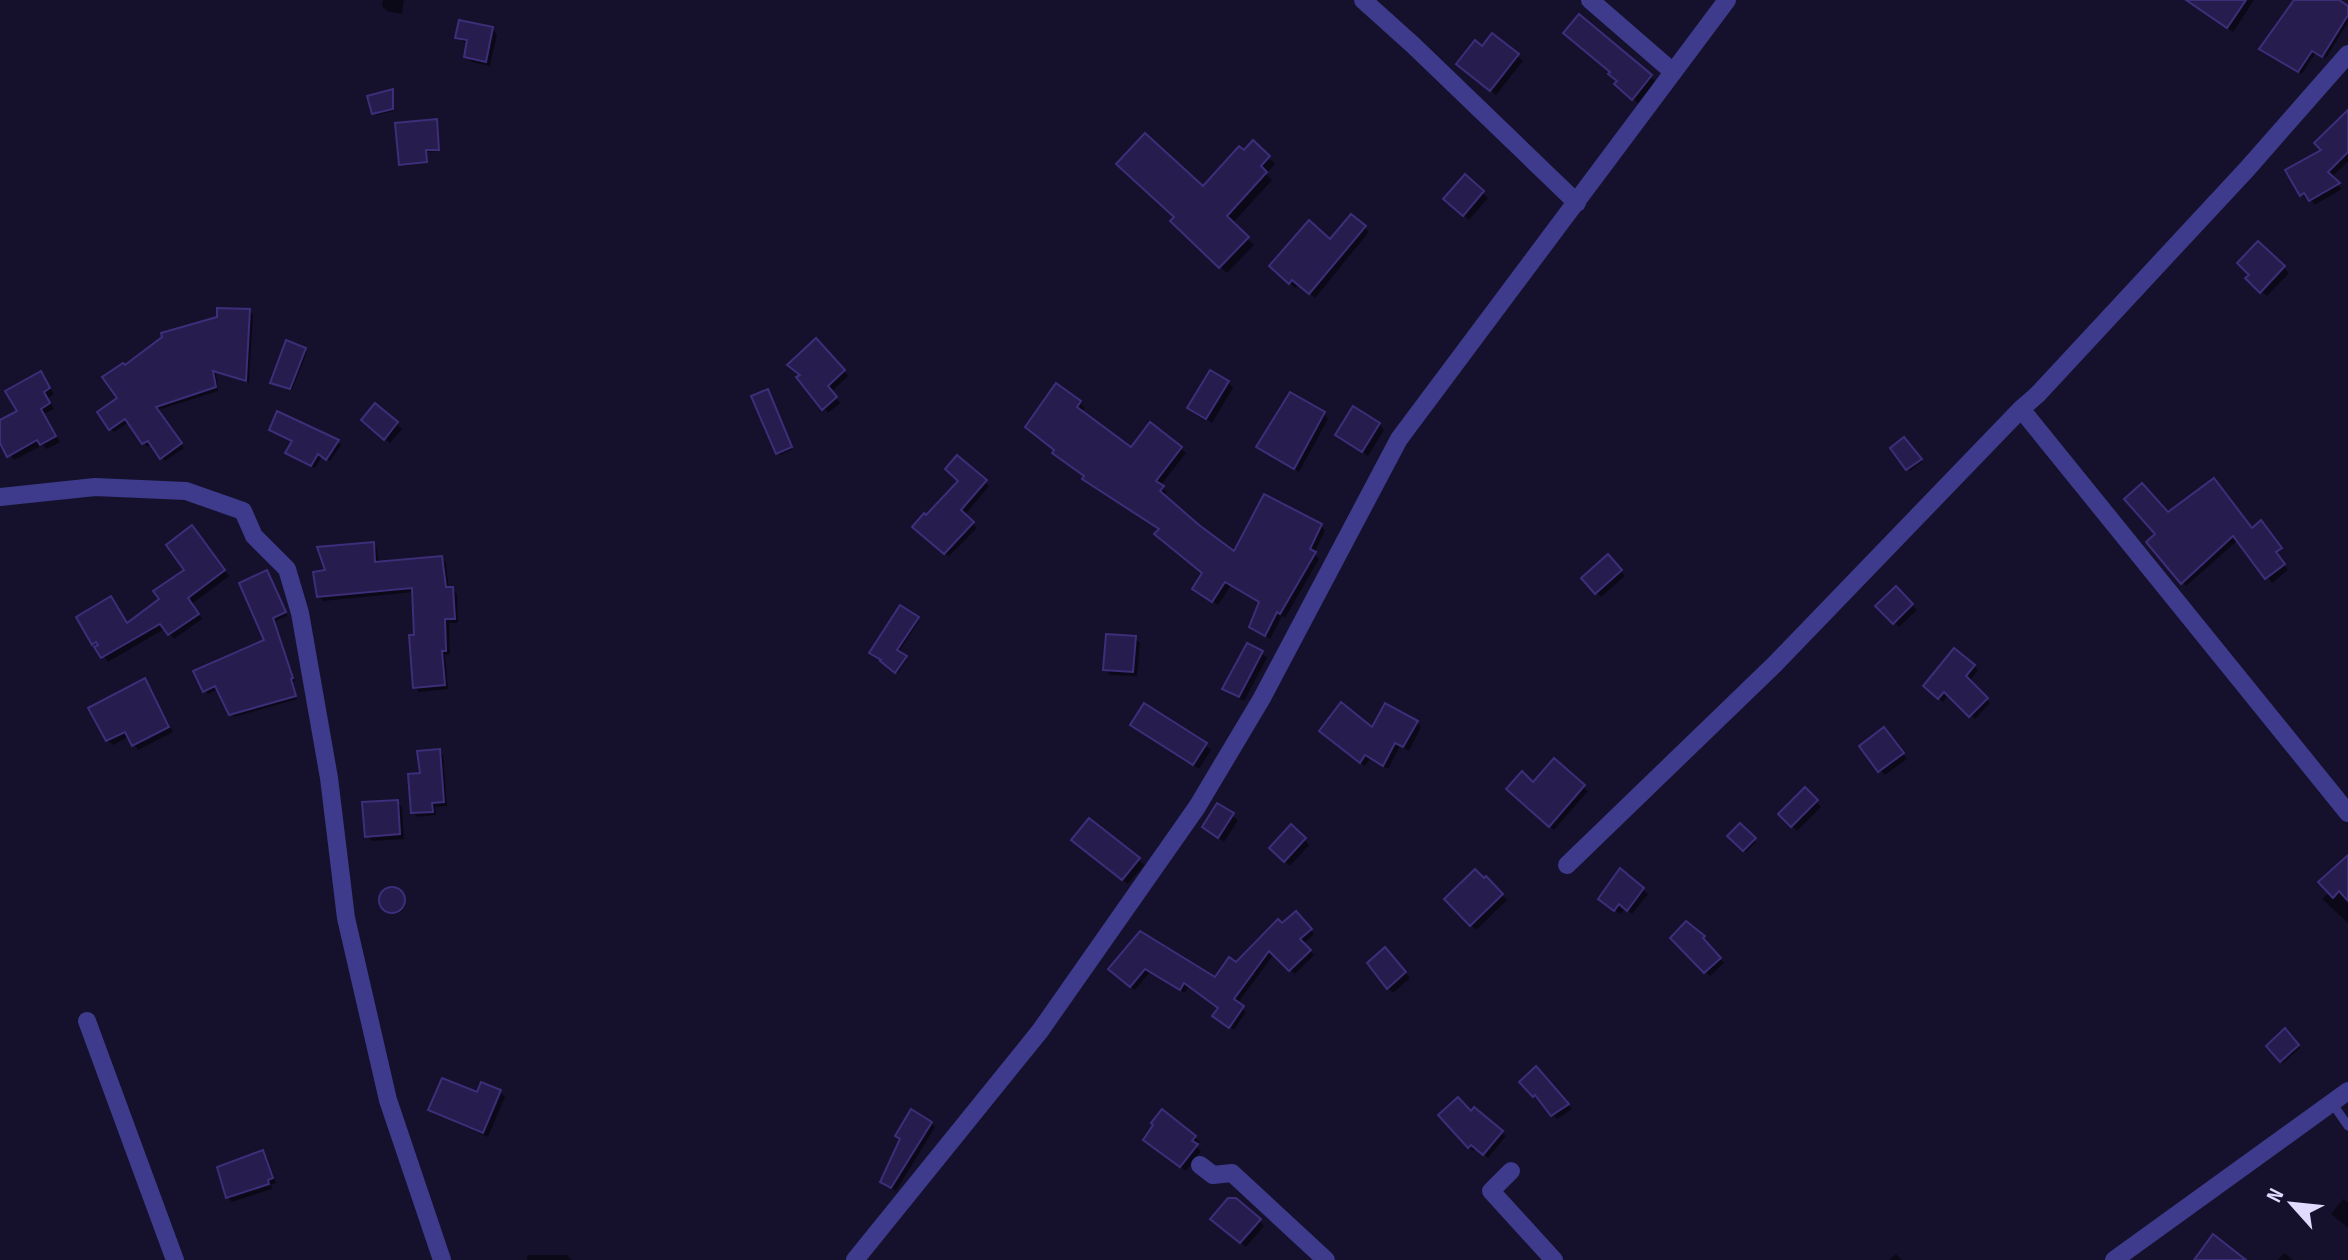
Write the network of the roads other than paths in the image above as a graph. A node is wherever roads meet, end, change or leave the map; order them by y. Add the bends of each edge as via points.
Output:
1 (1363, 0) edge
2 (1590, 0) edge
3 (1727, 0) edge
4 (2348, 54) edge
5 (1673, 72) junction
6 (1577, 203) junction
7 (2021, 409) junction
8 (0, 497) edge
9 (2348, 813) edge
10 (1567, 865) dead end
11 (87, 1021) dead end
12 (2348, 1091) edge
13 (2332, 1103) junction
14 (2348, 1126) edge
15 (1200, 1165) dead end
16 (1511, 1171) dead end
17 (175, 1260) edge
18 (442, 1260) edge
19 (855, 1260) edge
20 (1326, 1260) edge
21 (1554, 1260) edge
22 (2114, 1260) edge

1 - 6 street
2 - 5 street
3 - 5 street
4 - 7 street
5 - 6 street
6 - 19 street via 1399,439 1262,698 1197,807 1040,1031
7 - 9 street
7 - 10 street via 1775,664
8 - 18 street via 95,487 186,491 243,511 254,536 287,569 311,667 346,918 388,1100
11 - 17 street
12 - 13 street
13 - 14 lane
13 - 22 street
15 - 20 street via 1213,1175 1232,1173
16 - 21 street via 1491,1191

